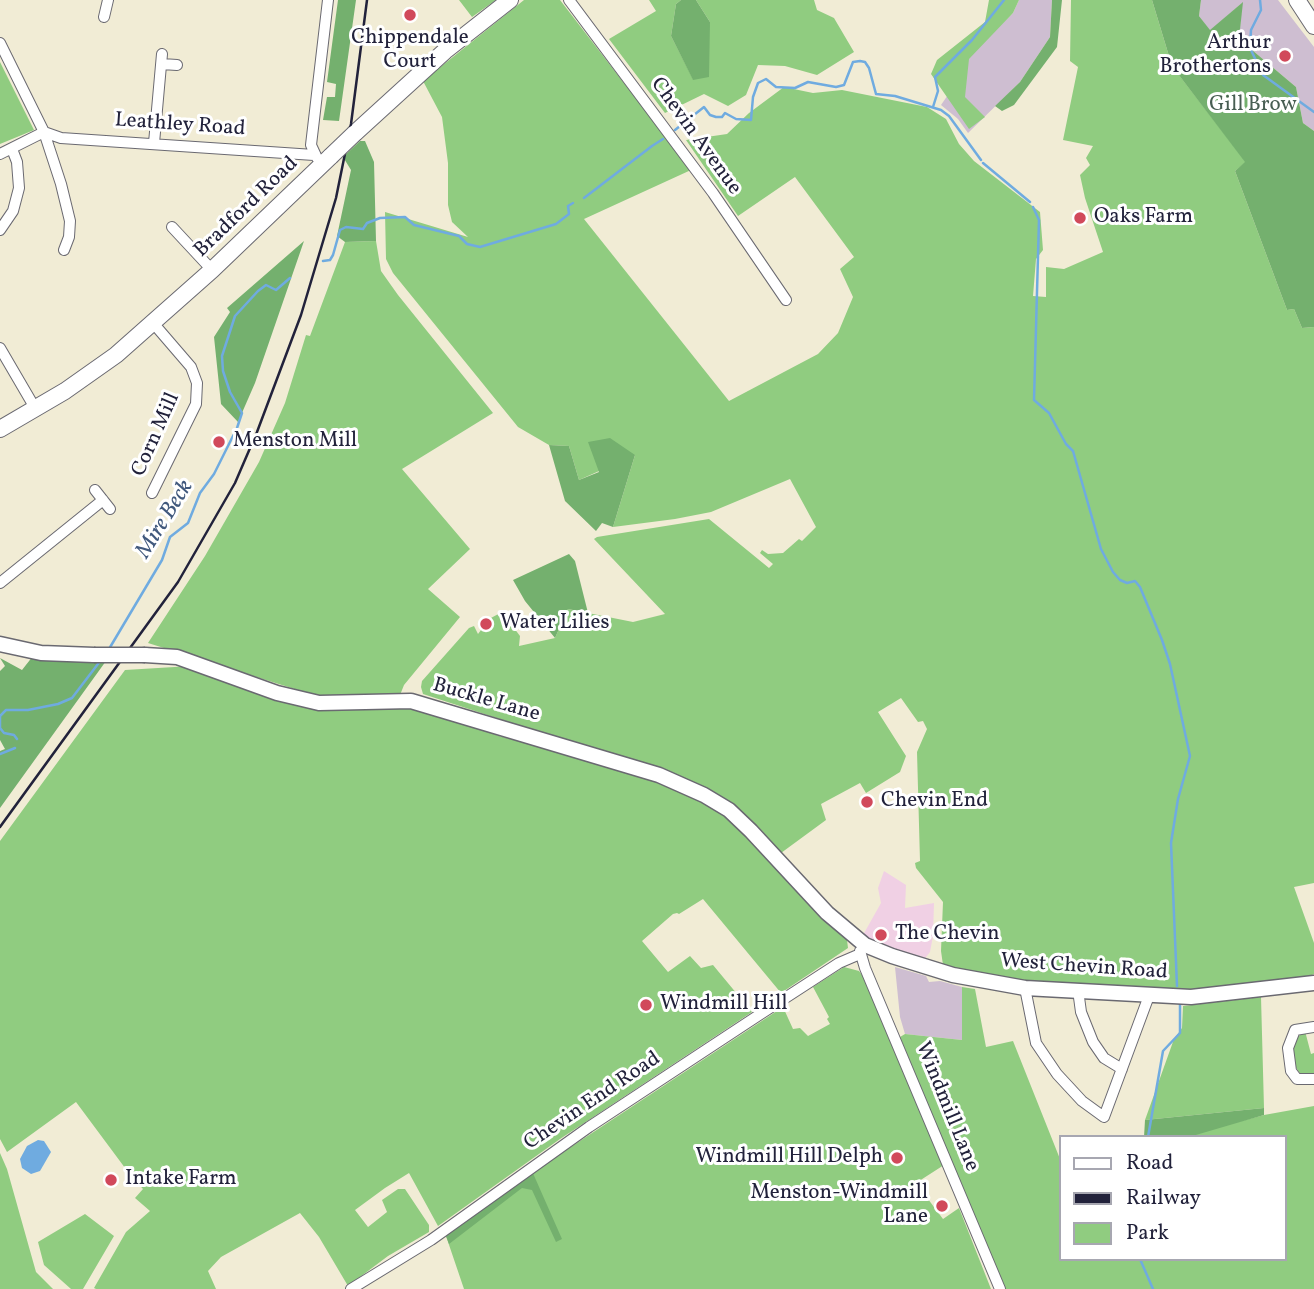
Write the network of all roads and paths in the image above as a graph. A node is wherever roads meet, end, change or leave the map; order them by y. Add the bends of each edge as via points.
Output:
1 (108, 0) edge
2 (328, 0) edge
3 (510, 0) edge
4 (569, 0) edge
5 (1297, 0) edge
6 (104, 17) dead end
7 (1314, 26) edge
8 (0, 44) edge
9 (177, 65) dead end
10 (44, 132) junction
11 (154, 143) junction
12 (12, 149) junction
13 (0, 154) edge
14 (323, 158) junction
15 (172, 227) dead end
16 (0, 230) edge
17 (64, 250) dead end
18 (212, 270) junction
19 (786, 300) dead end
20 (154, 324) junction
21 (0, 348) edge
22 (35, 408) junction
23 (0, 429) edge
24 (95, 490) dead end
25 (152, 493) dead end
26 (103, 500) junction
27 (110, 509) dead end
28 (0, 583) edge
29 (0, 644) edge
30 (859, 947) junction
31 (1314, 984) edge
32 (1026, 988) junction
33 (1079, 990) junction
34 (1150, 993) junction
35 (1314, 1027) edge
36 (1122, 1069) junction
37 (1314, 1079) edge
38 (351, 1289) edge
39 (1000, 1289) edge

1 - 6 street
2 - 14 street via 311,145
3 - 14 main road, Bradford Road, bridge
4 - 19 street, Chevin Avenue via 713,193
5 - 7 main road
8 - 10 street
9 - 11 street via 162,59
10 - 11 street, Leathley Road via 61,138
10 - 12 street
10 - 17 street via 70,221
11 - 14 street, Leathley Road
12 - 13 street
12 - 16 street via 19,188 13,211
14 - 18 main road, Bradford Road
15 - 18 street
18 - 20 main road, Bradford Road
20 - 22 main road, Bradford Road via 94,371
20 - 25 street, Corn Mill via 191,367 197,383 196,404
21 - 22 street
22 - 23 main road, Bradford Road
24 - 26 street
26 - 27 street
26 - 28 street
29 - 30 street, Buckle Lane, bridge via 41,653 177,657 319,703 411,701 659,775 729,810
30 - 32 street, West Chevin Road via 977,980
30 - 38 street, Chevin End Road via 589,1127 431,1240
30 - 39 street, Windmill Lane
31 - 34 street, West Chevin Road via 1191,997
32 - 33 street, West Chevin Road
32 - 36 street via 1036,1043 1056,1074 1104,1117
33 - 34 street, West Chevin Road
33 - 36 street via 1081,1012 1093,1042 1104,1058
34 - 36 street
35 - 37 street via 1295,1030 1288,1048 1297,1079

